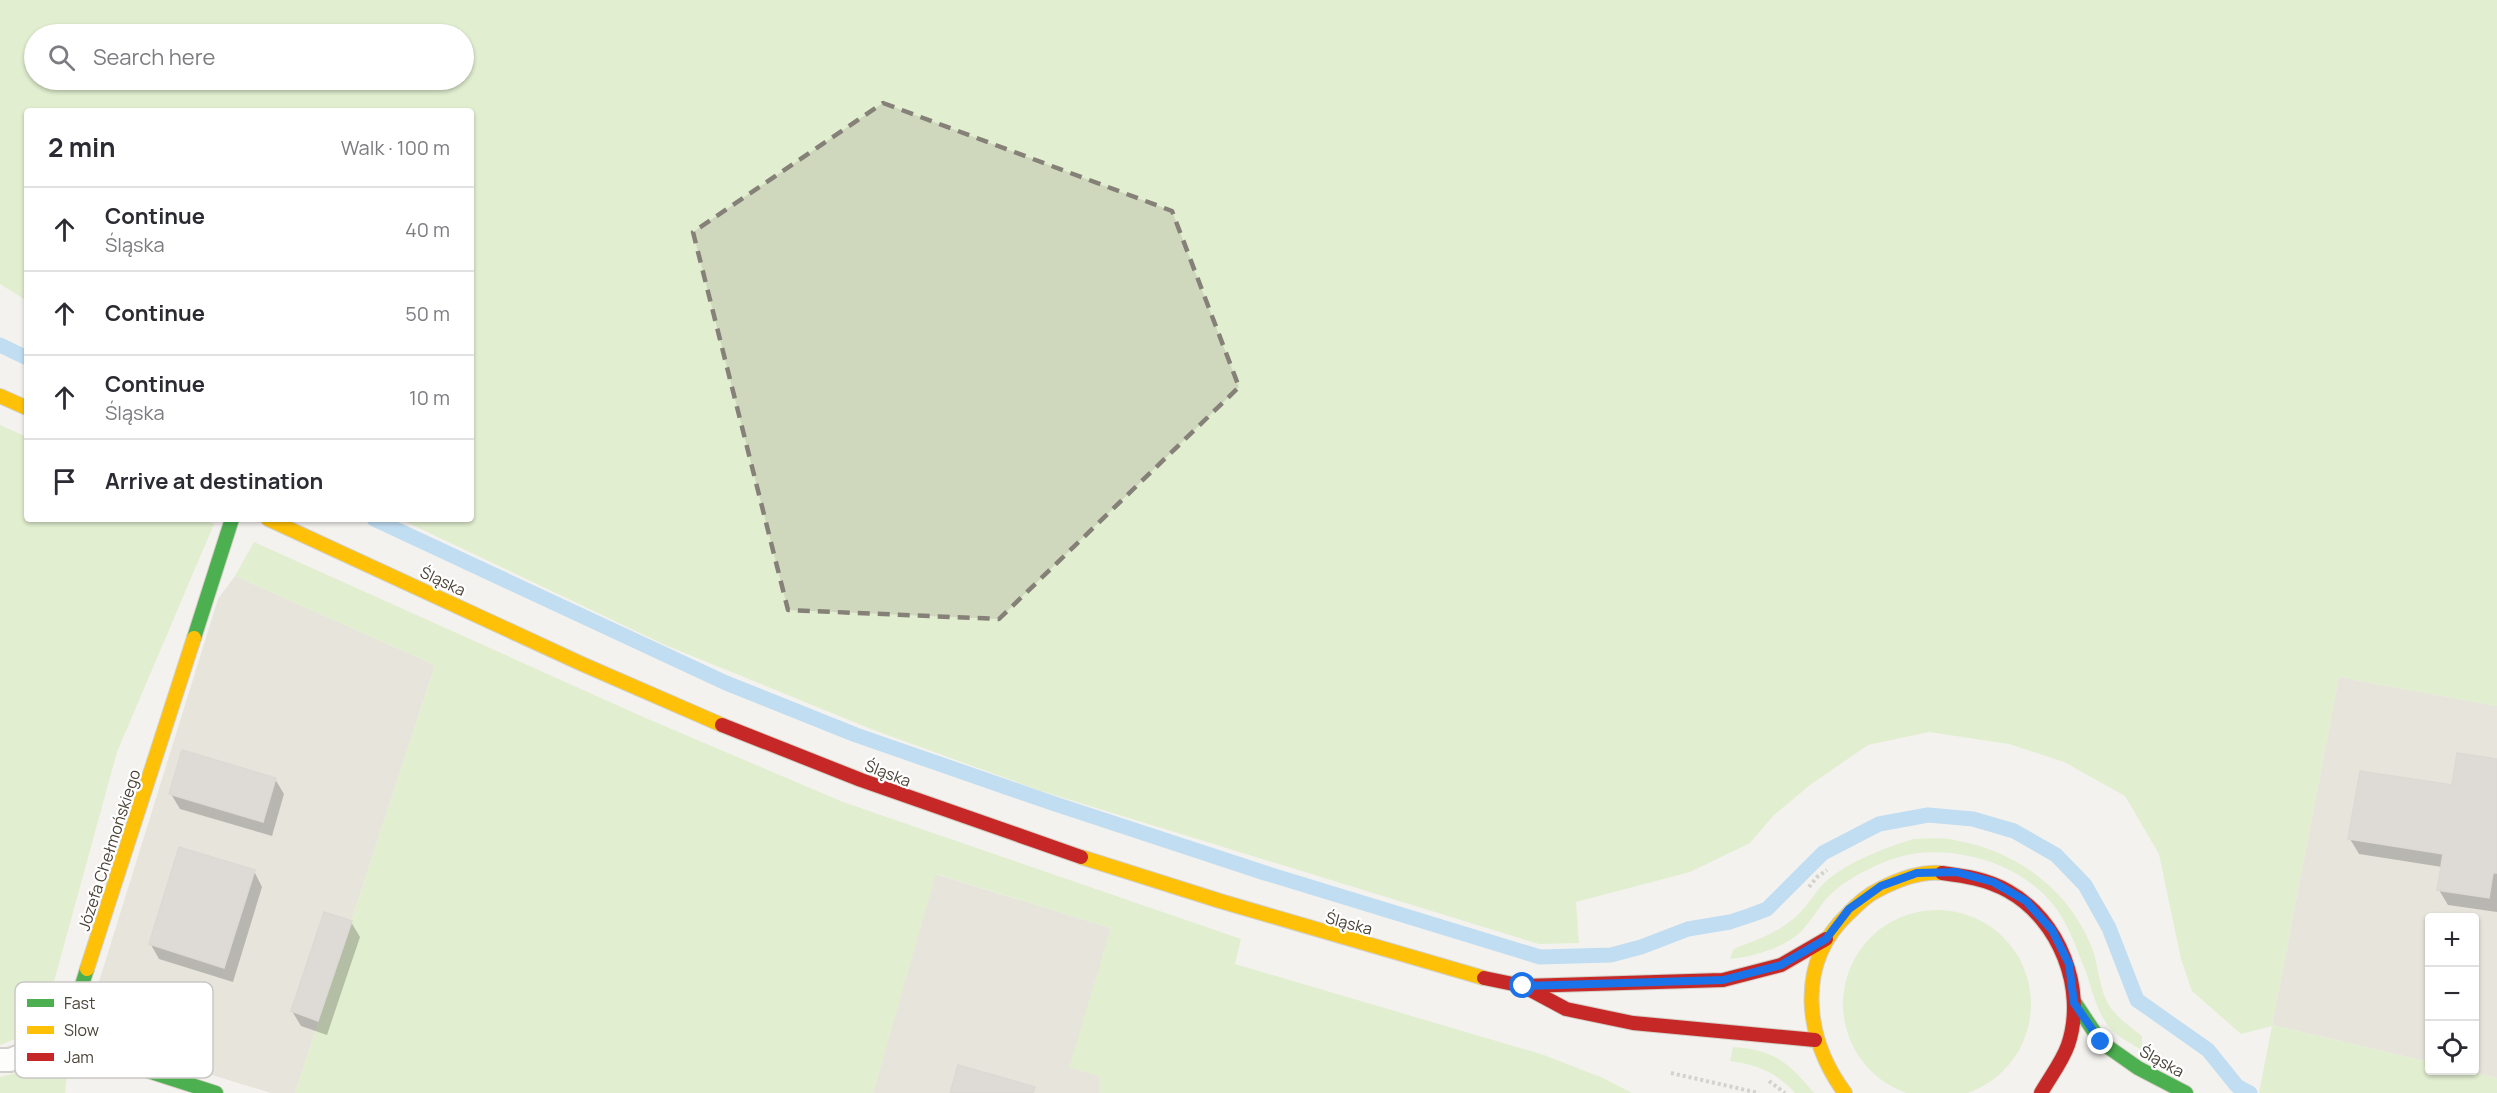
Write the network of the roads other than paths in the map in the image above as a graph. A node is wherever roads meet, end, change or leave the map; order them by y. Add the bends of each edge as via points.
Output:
1 (0, 396) edge
2 (24, 407) edge
3 (231, 522) edge
4 (275, 522) edge
5 (1826, 939) junction
6 (84, 982) edge
7 (1523, 986) junction
8 (2074, 1003) junction
9 (1815, 1040) junction
10 (15, 1057) edge
11 (0, 1060) edge
12 (170, 1078) edge
13 (216, 1093) edge
14 (1845, 1093) edge
15 (2041, 1093) edge
16 (2186, 1093) edge

1 - 2 main road
3 - 6 main road, Józefa Chełmońskiego
4 - 7 main road, Śląska via 644,692 911,799 1267,918
5 - 7 main road, Śląska via 1781,965 1723,980
5 - 8 main road via 1849,909 1881,886 1917,873 1956,872 1993,882 2026,901 2052,930 2069,964
5 - 9 main road via 1813,971 1809,1006
7 - 9 main road, Śląska via 1566,1010 1633,1023
8 - 15 main road via 2068,1045
8 - 16 main road, Śląska via 2101,1042 2138,1068
9 - 14 main road via 1828,1072
10 - 11 lane
12 - 13 main road

